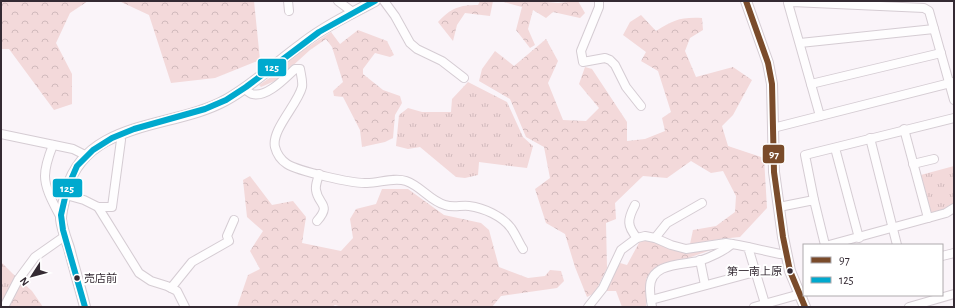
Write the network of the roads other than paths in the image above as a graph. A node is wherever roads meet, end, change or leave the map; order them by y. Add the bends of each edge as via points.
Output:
1 (288, 1) edge
2 (338, 1) edge
3 (375, 1) edge
4 (384, 1) edge
5 (598, 1) edge
6 (746, 1) edge
7 (861, 3) edge
8 (289, 11) dead end
9 (352, 14) junction
10 (934, 29) junction
11 (800, 43) junction
12 (941, 53) junction
13 (464, 78) dead end
14 (952, 83) edge
15 (811, 84) junction
16 (244, 88) junction
17 (954, 100) edge
18 (641, 106) dead end
19 (820, 116) junction
20 (954, 118) edge
21 (773, 128) junction
22 (904, 129) junction
23 (1, 134) edge
24 (119, 134) junction
25 (870, 138) junction
26 (53, 145) junction
27 (835, 148) junction
28 (87, 156) junction
29 (934, 160) dead end
30 (913, 164) junction
31 (319, 174) junction
32 (66, 195) junction
33 (814, 200) junction
34 (702, 203) dead end
35 (635, 205) dead end
36 (778, 207) junction
37 (98, 208) junction
38 (954, 208) edge
39 (61, 218) junction
40 (928, 218) junction
41 (234, 220) dead end
42 (317, 221) dead end
43 (892, 229) junction
44 (65, 236) junction
45 (637, 238) junction
46 (655, 238) junction
47 (859, 238) junction
48 (732, 244) junction
49 (825, 244) edge
50 (833, 244) edge
51 (897, 244) edge
52 (748, 248) junction
53 (523, 249) dead end
54 (954, 253) edge
55 (786, 254) junction
56 (943, 256) edge
57 (700, 260) junction
58 (755, 272) junction
59 (705, 285) junction
60 (171, 288) junction
61 (802, 294) edge
62 (954, 294) edge
63 (651, 303) edge
64 (766, 305) edge
65 (4, 307) edge
66 (84, 307) edge
67 (185, 307) edge
68 (588, 307) edge
69 (754, 307) edge
70 (805, 307) edge
71 (909, 307) edge

1 - 8 street
2 - 9 street
3 - 9 main road
4 - 13 street via 410,43 442,61
5 - 18 street via 599,7 581,51 583,62 605,58 610,60
6 - 21 main road via 768,64 772,84
7 - 10 street via 924,8 929,11
7 - 11 street via 788,3
9 - 16 main road via 303,43
10 - 11 street
10 - 12 street
11 - 15 street
12 - 14 street
12 - 15 street
14 - 17 street
14 - 19 street
15 - 19 street
16 - 24 main road via 227,100 203,110
16 - 31 street via 252,94 261,94 273,89 295,69 300,69 302,89 276,135 274,146 279,157 289,165
19 - 21 street
20 - 22 street
21 - 36 main road
22 - 25 street
22 - 30 street
23 - 26 street
24 - 28 main road
24 - 37 street via 121,140 112,207
25 - 27 street
25 - 43 street
26 - 28 street via 74,149
26 - 39 street via 45,176
27 - 33 street via 805,154
27 - 47 street
28 - 32 main road via 74,172
29 - 30 street
30 - 40 street
31 - 42 street via 316,190 324,211
31 - 53 street via 354,183 406,181 444,205 468,206 488,211 510,227
32 - 37 street via 84,200
32 - 39 main road
33 - 36 street
33 - 49 street
34 - 46 street via 667,223
35 - 45 street via 629,221 630,229
36 - 55 main road
37 - 60 street via 139,273 151,281
38 - 40 street
39 - 44 main road
40 - 43 street
41 - 60 street via 227,236 229,241 192,262
43 - 47 street
43 - 51 street
44 - 65 street via 35,257 18,280
44 - 66 main road via 80,284
45 - 46 street
45 - 68 street via 621,250 604,288
46 - 48 street via 686,249
47 - 50 street
48 - 52 street
48 - 57 street
52 - 55 street
52 - 58 street
54 - 56 street
55 - 61 main road via 790,271
57 - 59 street
57 - 63 street via 665,267 657,272 650,288
58 - 59 street
58 - 64 street
59 - 63 street
60 - 67 street via 177,291
61 - 64 street
61 - 70 main road
62 - 71 street
64 - 69 street

